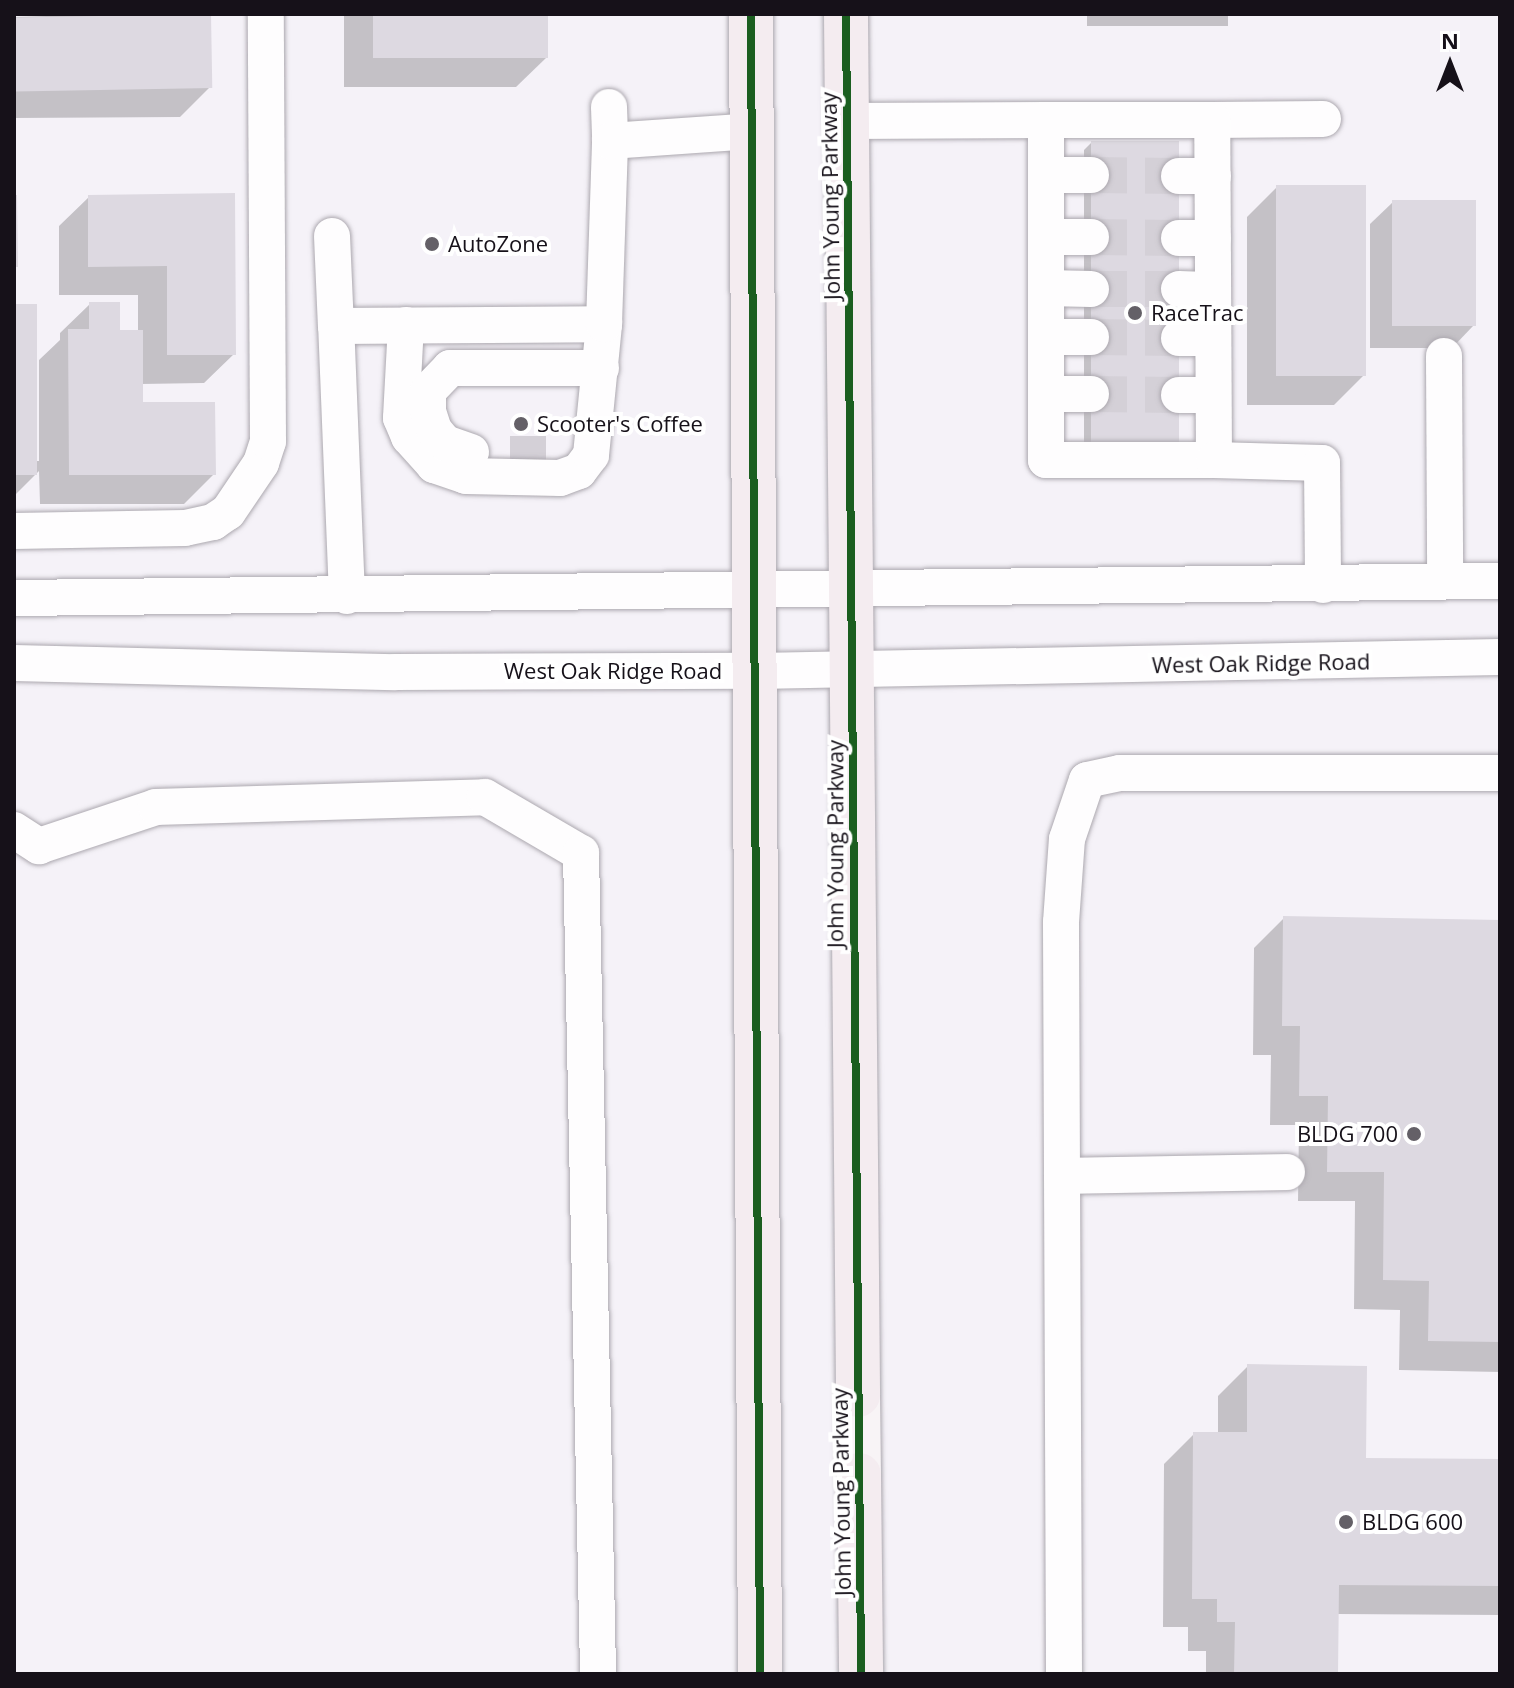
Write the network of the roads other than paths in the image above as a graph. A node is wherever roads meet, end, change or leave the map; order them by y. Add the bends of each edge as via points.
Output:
1 (266, 14) edge
2 (751, 14) edge
3 (846, 14) edge
4 (1323, 119) dead end
5 (1046, 120) junction
6 (1212, 120) junction
7 (847, 121) junction
8 (752, 131) junction
9 (1046, 175) junction
10 (1091, 175) tunnel mouth
11 (332, 236) dead end
12 (1046, 237) junction
13 (1091, 237) tunnel mouth
14 (1046, 288) junction
15 (1091, 289) tunnel mouth
16 (604, 324) junction
17 (406, 325) junction
18 (336, 326) junction
19 (1046, 337) junction
20 (1091, 337) tunnel mouth
21 (1444, 356) dead end
22 (601, 368) junction
23 (415, 391) junction
24 (1046, 394) junction
25 (1091, 394) tunnel mouth
26 (595, 440) junction
27 (510, 454) tunnel mouth
28 (547, 454) tunnel mouth
29 (1214, 460) junction
30 (14, 531) edge
31 (1445, 581) junction
32 (1500, 581) edge
33 (1323, 585) junction
34 (852, 591) junction
35 (756, 592) junction
36 (347, 596) junction
37 (14, 598) edge
38 (1500, 657) edge
39 (14, 663) edge
40 (852, 670) junction
41 (757, 671) junction
42 (1500, 773) edge
43 (14, 830) edge
44 (1287, 1172) dead end
45 (1062, 1176) junction
46 (858, 1395) joint
47 (859, 1475) joint
48 (598, 1674) edge
49 (760, 1674) edge
50 (861, 1674) edge
51 (1064, 1674) edge

1 - 30 street via 268,441 261,463 228,512 213,522 185,528
2 - 8 highway
3 - 7 highway, John Young Parkway
4 - 6 street
5 - 6 street
5 - 7 street
5 - 9 street
6 - 29 street via 1196,176 1196,395
7 - 34 highway, John Young Parkway
8 - 16 street via 610,124
8 - 35 highway
9 - 10 street
9 - 12 street
11 - 18 street
12 - 13 street
12 - 14 street
14 - 15 street
14 - 19 street
16 - 17 street
16 - 22 street
17 - 18 street
17 - 23 street
18 - 36 street
19 - 20 street
19 - 24 street
21 - 31 street
22 - 23 street via 450,368
22 - 26 street
23 - 26 street via 401,418 409,437 434,465 466,476 560,478 579,471
23 - 27 street via 445,443 467,452
24 - 25 street
24 - 29 street via 1046,460
26 - 28 street
29 - 33 street via 1322,463
31 - 32 street
31 - 33 street
33 - 34 street
34 - 35 street
34 - 40 highway, John Young Parkway
35 - 36 street
35 - 41 highway
36 - 37 street
38 - 40 street, West Oak Ridge Road
39 - 41 street, West Oak Ridge Road via 395,672
40 - 41 street, West Oak Ridge Road
40 - 46 highway, John Young Parkway
41 - 49 highway
42 - 45 street via 1120,773 1087,780 1067,839 1061,922
43 - 48 street via 39,846 156,807 485,797 581,853
44 - 45 street
45 - 51 street
46 - 47 main road, John Young Parkway
47 - 50 highway, John Young Parkway

